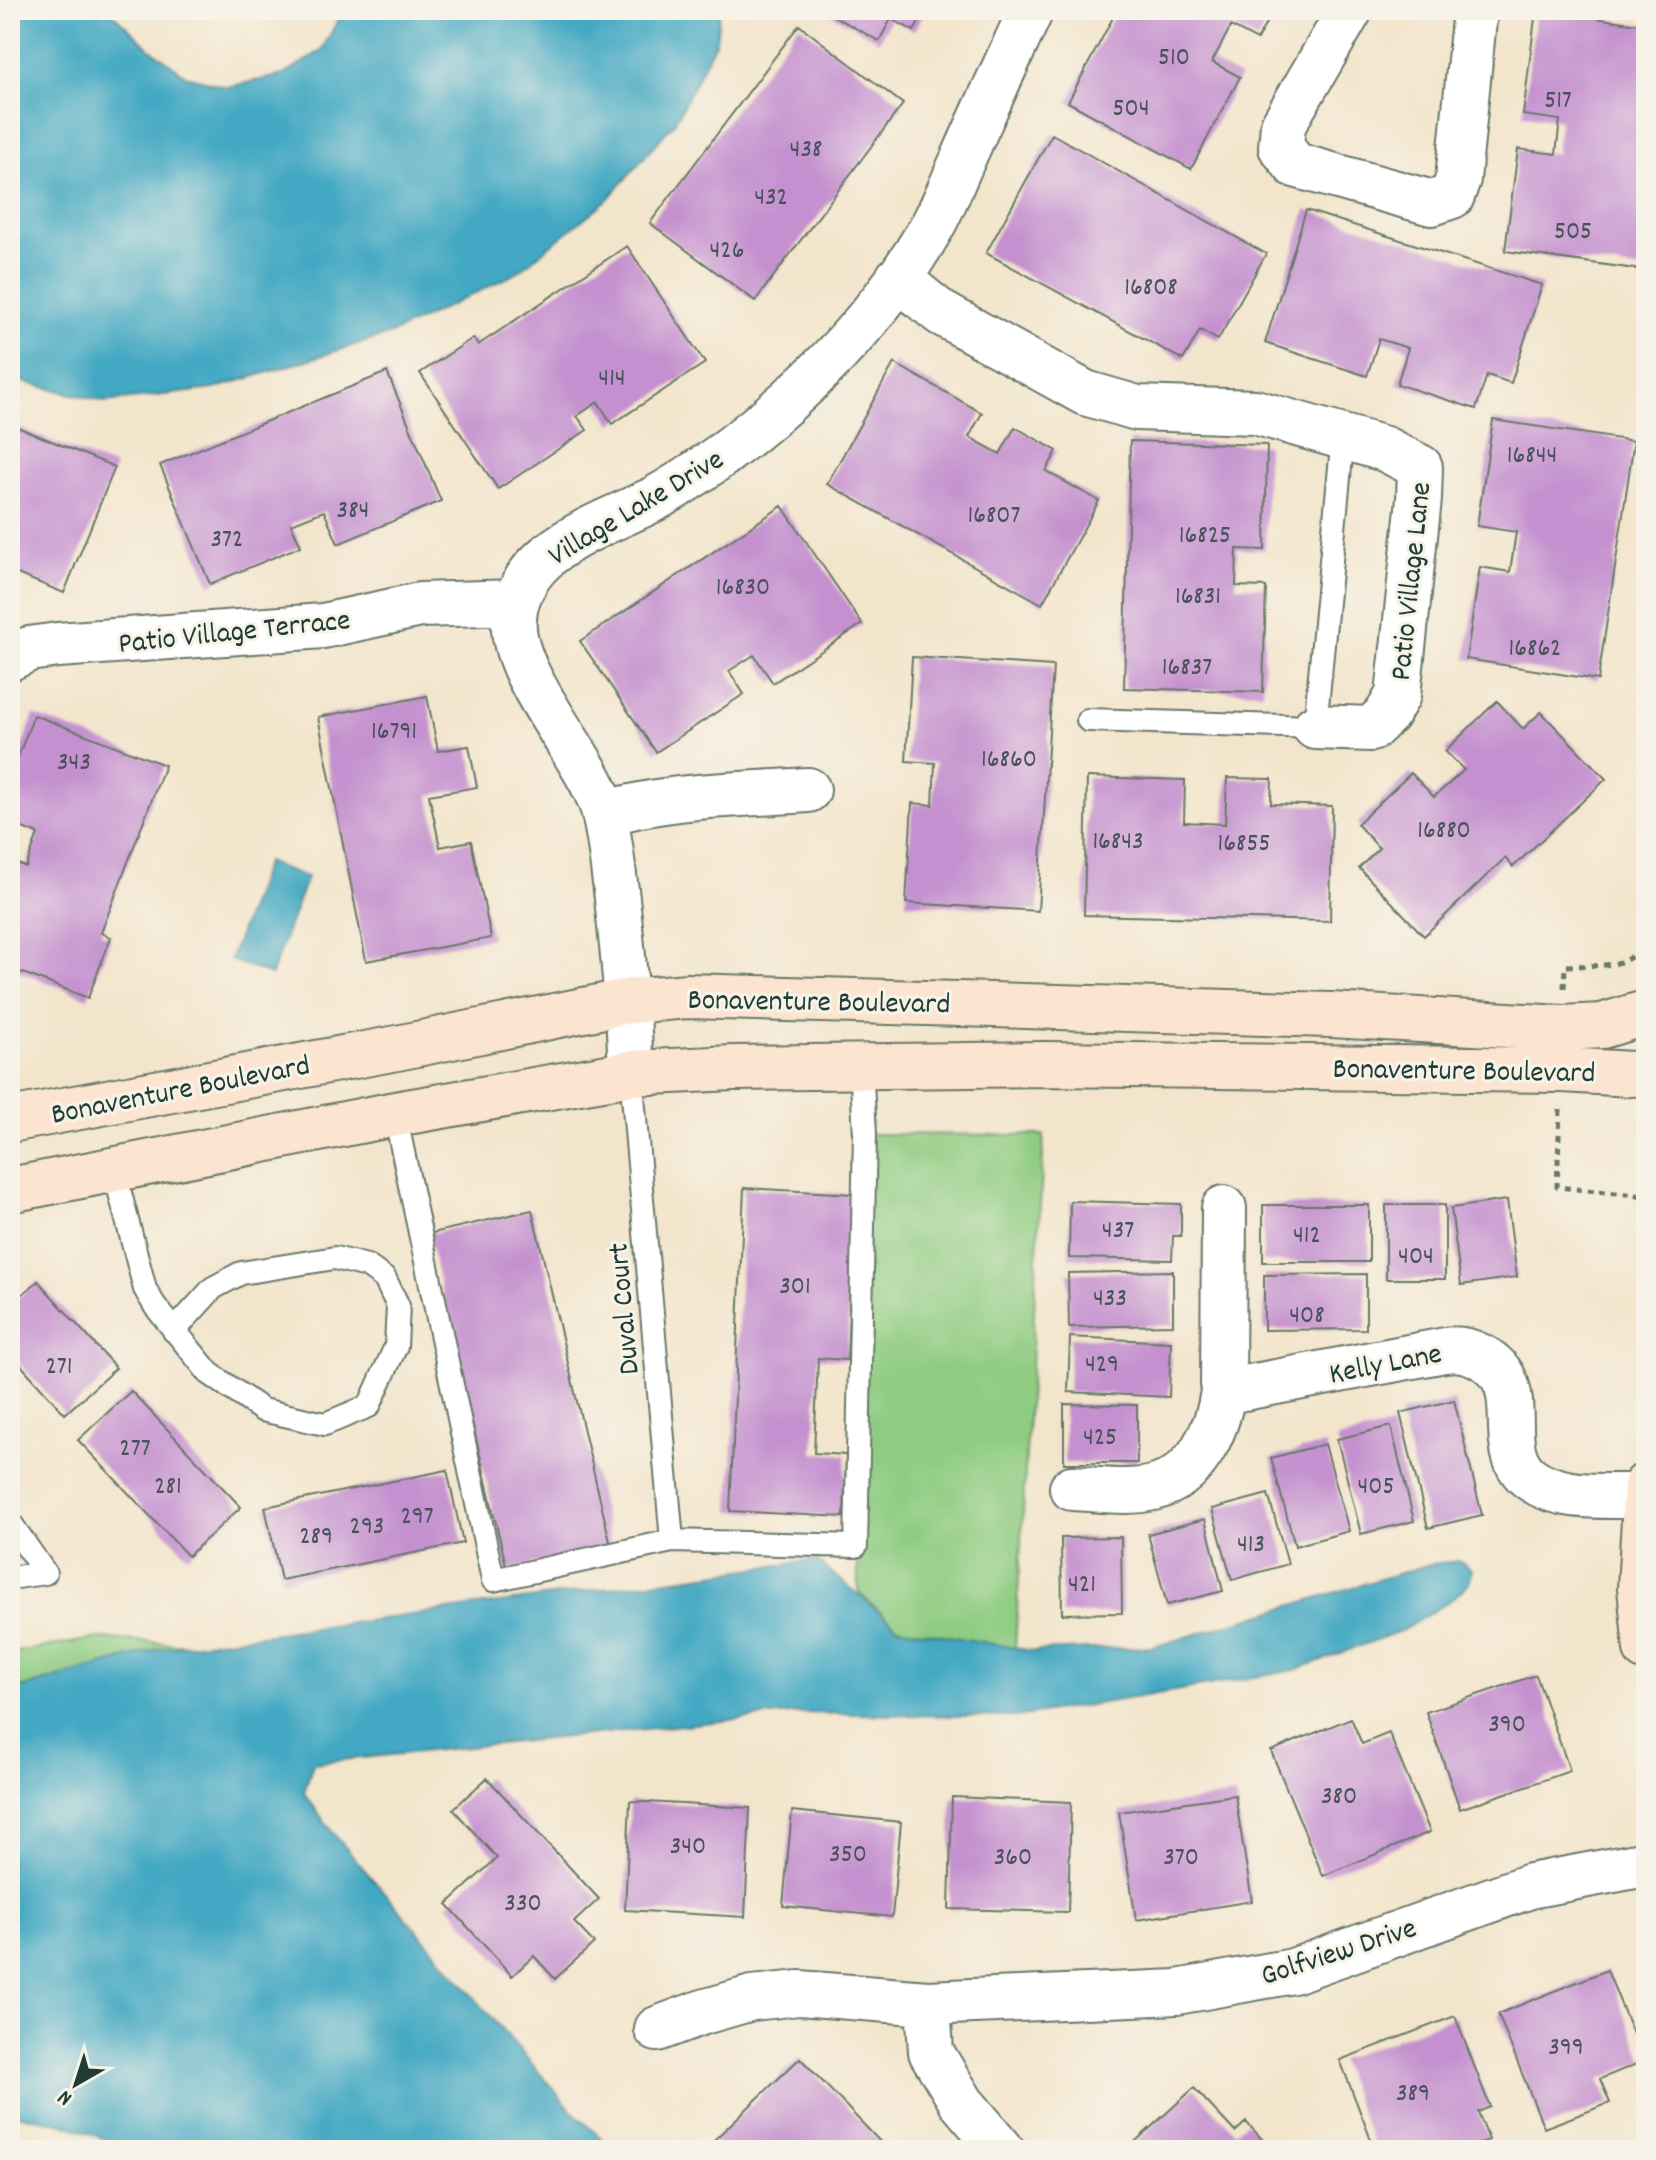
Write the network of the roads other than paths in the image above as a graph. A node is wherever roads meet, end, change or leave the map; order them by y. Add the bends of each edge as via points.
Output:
1 (1031, 10) edge
2 (1350, 10) edge
3 (1475, 10) edge
4 (898, 278) junction
5 (1343, 436) junction
6 (516, 602) junction
7 (22, 646) edge
8 (1088, 720) dead end
9 (1315, 727) junction
10 (808, 790) dead end
11 (604, 814) junction
12 (628, 1001) junction
13 (1642, 1009) edge
14 (1562, 1049) junction
15 (861, 1066) junction
16 (631, 1073) junction
17 (1639, 1088) edge
18 (395, 1114) junction
19 (10, 1120) edge
20 (114, 1170) junction
21 (10, 1190) edge
22 (1224, 1208) dead end
23 (174, 1331) junction
24 (1223, 1392) junction
25 (1072, 1488) dead end
26 (1645, 1490) edge
27 (10, 1522) edge
28 (672, 1541) junction
29 (10, 1578) edge
30 (1646, 1649) edge
31 (1646, 1864) edge
32 (928, 2003) junction
33 (657, 2029) dead end
34 (1002, 2150) edge

1 - 4 street, Village Lake Drive via 931,229
2 - 3 street via 1283,125 1281,147 1295,165 1432,203 1452,196 1458,179
4 - 5 street, Patio Village Lane via 941,313 1085,393 1137,408 1255,412
4 - 6 street, Village Lake Drive via 842,349 779,411 660,496 554,548 530,572
5 - 9 lane
5 - 9 street, Patio Village Lane via 1420,467 1419,499 1398,695 1371,729
6 - 7 street, Patio Village Terrace via 420,605 323,626
6 - 11 street, Village Lake Drive via 516,645
8 - 9 lane, Patio Village Lane
10 - 11 street via 666,800
11 - 12 street, Village Lake Drive
12 - 14 main road, Bonaventure Boulevard via 704,996 1315,1015
12 - 16 street, Village Lake Drive
12 - 19 main road, Bonaventure Boulevard
13 - 14 main road, Bonaventure Boulevard
13 - 17 main road via 1630,1044
14 - 15 main road, Bonaventure Boulevard
14 - 17 main road, Bonaventure Boulevard
15 - 16 main road, Bonaventure Boulevard
15 - 28 lane via 865,1134 856,1546
16 - 18 main road, Bonaventure Boulevard
16 - 28 lane, Duval Court
18 - 20 main road, Bonaventure Boulevard
18 - 28 lane via 493,1580
20 - 21 main road, Bonaventure Boulevard
20 - 23 lane via 140,1276
22 - 24 street
23 - 23 lane via 209,1373 262,1410 325,1424 369,1406 396,1346 398,1306 385,1279 367,1266 335,1258 241,1273 213,1288
24 - 25 street via 1204,1448 1168,1482 1131,1490
24 - 26 street, Kelly Lane via 1465,1350 1493,1364 1506,1383 1513,1449 1524,1473 1543,1486 1573,1494
26 - 30 main road via 1640,1588
27 - 29 lane via 45,1573
31 - 32 street, Golfview Drive via 1530,1886 1293,1971 1177,1992
32 - 33 street, Golfview Drive via 799,1993 752,1998
32 - 34 street via 931,2052 962,2103

